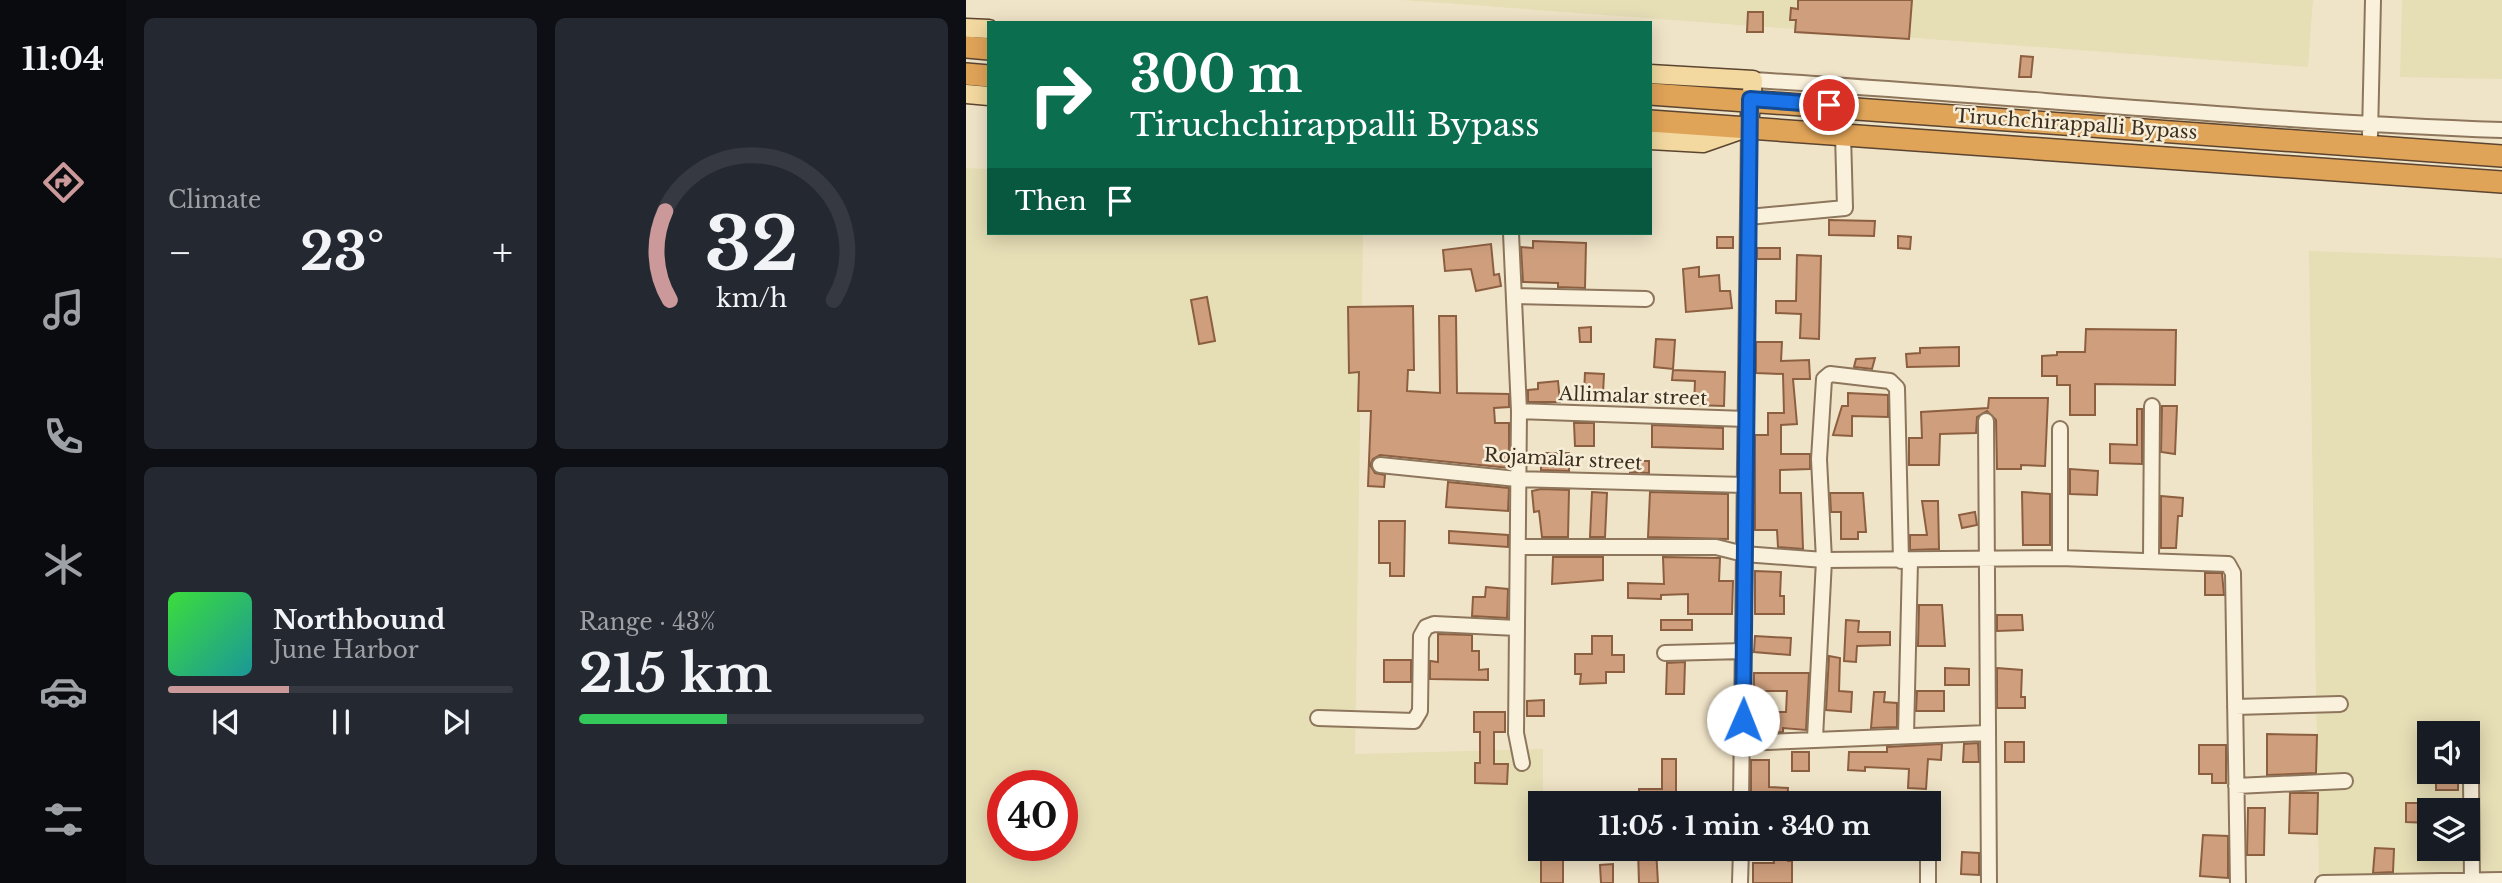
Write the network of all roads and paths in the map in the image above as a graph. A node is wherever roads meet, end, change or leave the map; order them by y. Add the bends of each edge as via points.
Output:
1 (2373, 0) edge
2 (966, 28) edge
3 (987, 29) edge
4 (966, 47) edge
5 (987, 49) edge
6 (966, 74) edge
7 (1652, 74) edge
8 (987, 76) edge
9 (1751, 89) junction
10 (966, 94) edge
11 (1652, 94) edge
12 (987, 96) edge
13 (1652, 121) edge
14 (1749, 127) junction
15 (2502, 130) edge
16 (1843, 134) junction
17 (2370, 137) junction
18 (1652, 140) edge
19 (2502, 156) edge
20 (2502, 182) edge
21 (1748, 217) junction
22 (1511, 235) edge
23 (1514, 296) junction
24 (1646, 299) dead end
25 (2152, 406) dead end
26 (1519, 411) junction
27 (1746, 419) junction
28 (1986, 421) dead end
29 (2060, 429) dead end
30 (1380, 465) dead end
31 (1517, 479) junction
32 (1745, 485) junction
33 (1520, 547) junction
34 (1744, 554) junction
35 (2060, 558) junction
36 (1824, 560) junction
37 (1985, 560) junction
38 (1905, 561) junction
39 (2151, 561) junction
40 (1517, 628) junction
41 (1744, 651) junction
42 (1665, 653) dead end
43 (2340, 704) dead end
44 (2235, 707) junction
45 (1318, 718) dead end
46 (1987, 733) junction
47 (1906, 735) junction
48 (1815, 738) junction
49 (1742, 743) junction
50 (1521, 762) dead end
51 (2345, 781) dead end
52 (2471, 784) edge
53 (2236, 786) junction
54 (1741, 791) edge
55 (1741, 861) edge
56 (1928, 861) dead end
57 (2502, 880) edge
58 (2472, 881) junction
59 (1740, 883) edge
60 (1928, 883) edge
61 (1989, 883) edge
62 (2238, 883) edge
63 (2323, 883) edge

1 - 17 street
2 - 3 main road
4 - 5 highway
6 - 8 highway
7 - 9 main road
9 - 11 highway, Tiruchchirappalli Bypass
9 - 14 main road
9 - 17 highway, Tiruchchirappalli Bypass
10 - 12 main road
13 - 14 highway, Tiruchchirappalli Bypass
14 - 16 highway, Tiruchchirappalli Bypass
14 - 18 main road via 1703,144
14 - 21 street
15 - 17 street
16 - 20 highway, Tiruchchirappalli Bypass
16 - 21 street via 1845,208
17 - 19 highway, Tiruchchirappalli Bypass
21 - 27 street
22 - 23 street
23 - 24 street
23 - 26 street
25 - 39 street
26 - 27 street, Allimalar street
26 - 31 street
27 - 32 street
28 - 37 street
29 - 35 street
30 - 31 street, Rojamalar street
31 - 32 street, Rojamalar street
31 - 33 street
32 - 34 street
33 - 34 street via 1716,547
33 - 40 street
34 - 36 street
34 - 41 street
35 - 37 street
35 - 39 street
36 - 38 street
36 - 38 street via 1819,435 1824,379 1830,374 1890,381 1897,388
36 - 48 street
37 - 38 street
37 - 46 street
38 - 47 street
39 - 44 street via 2231,565
40 - 45 street via 1426,627 1421,636 1420,711 1414,721
40 - 50 street via 1516,733
41 - 42 street
41 - 49 street
43 - 44 street
44 - 53 street
46 - 47 street
46 - 61 street
47 - 48 street
48 - 49 street
49 - 54 street
51 - 53 street
52 - 58 street
53 - 62 street
55 - 59 street
56 - 60 street
57 - 58 street
58 - 63 street

